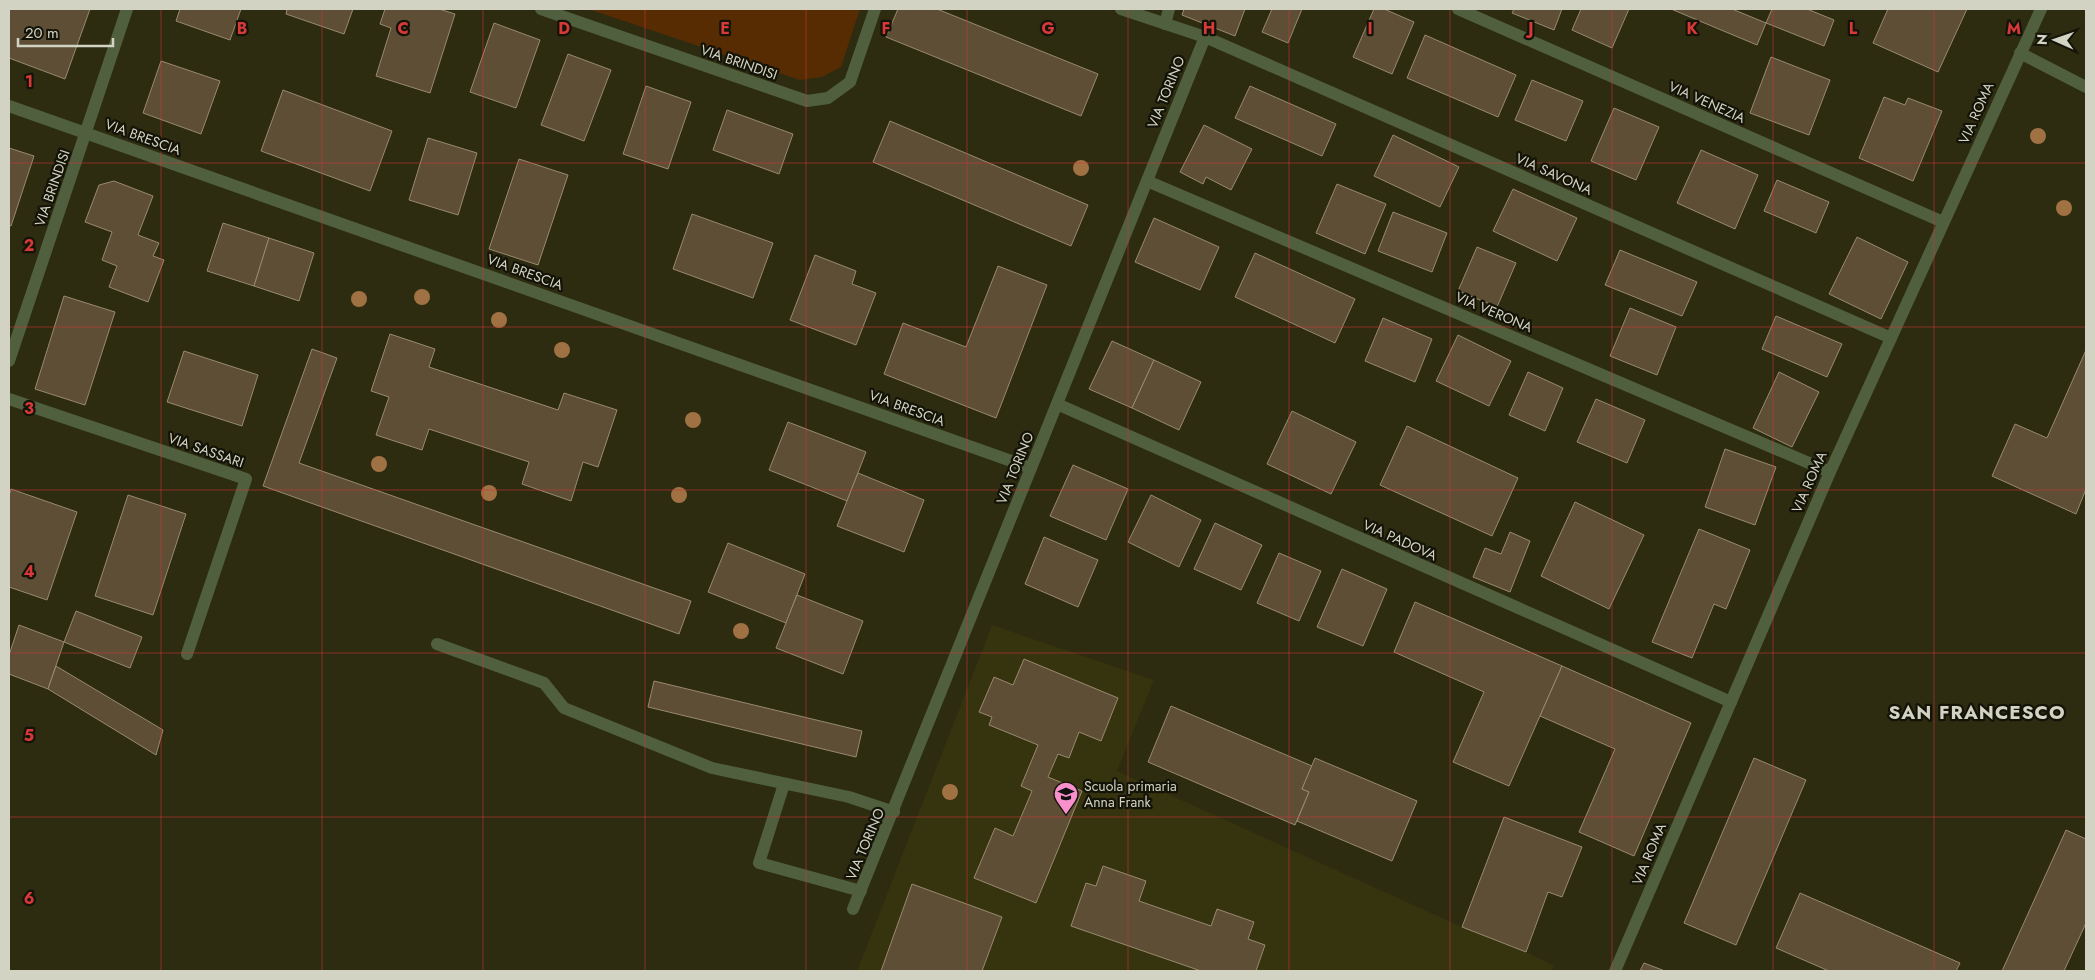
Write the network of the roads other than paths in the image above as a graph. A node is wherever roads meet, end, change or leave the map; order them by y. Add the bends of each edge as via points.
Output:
1 (127, 9) edge
2 (541, 9) edge
3 (876, 9) edge
4 (1121, 9) edge
5 (1169, 9) edge
6 (1458, 9) edge
7 (2041, 9) edge
8 (1165, 24) junction
9 (1204, 37) junction
10 (2020, 53) junction
11 (2086, 87) edge
12 (9, 106) edge
13 (86, 132) junction
14 (1147, 180) junction
15 (1944, 222) junction
16 (1891, 338) junction
17 (9, 362) edge
18 (9, 399) edge
19 (1057, 404) junction
20 (1031, 468) junction
21 (1830, 472) junction
22 (437, 644) dead end
23 (187, 654) dead end
24 (1731, 702) junction
25 (784, 784) junction
26 (894, 812) junction
27 (861, 891) junction
28 (853, 910) dead end
29 (1615, 971) edge

1 - 13 street, VIA BRINDISI
2 - 3 street, VIA BRINDISI via 807,101 828,98 850,82
4 - 8 street
5 - 8 street
6 - 15 street, VIA VENEZIA
7 - 10 street, VIA ROMA
8 - 9 street
9 - 14 street, VIA TORINO
9 - 16 street, VIA SAVONA
10 - 11 street
10 - 15 street, VIA ROMA
12 - 13 street, VIA BRESCIA
13 - 17 street, VIA BRINDISI
13 - 20 street, VIA BRESCIA
14 - 19 street, VIA TORINO
14 - 21 street, VIA VERONA
15 - 16 street, VIA ROMA
16 - 21 street, VIA ROMA
18 - 23 street, VIA SASSARI via 246,479
19 - 20 street, VIA TORINO
19 - 24 street, VIA PADOVA
20 - 26 street, VIA TORINO
21 - 24 street, VIA ROMA
22 - 25 street via 544,683 564,708 712,768
24 - 29 street, VIA ROMA
25 - 26 street via 849,797
25 - 27 street via 759,864
26 - 27 street, VIA TORINO
27 - 28 street, VIA TORINO

